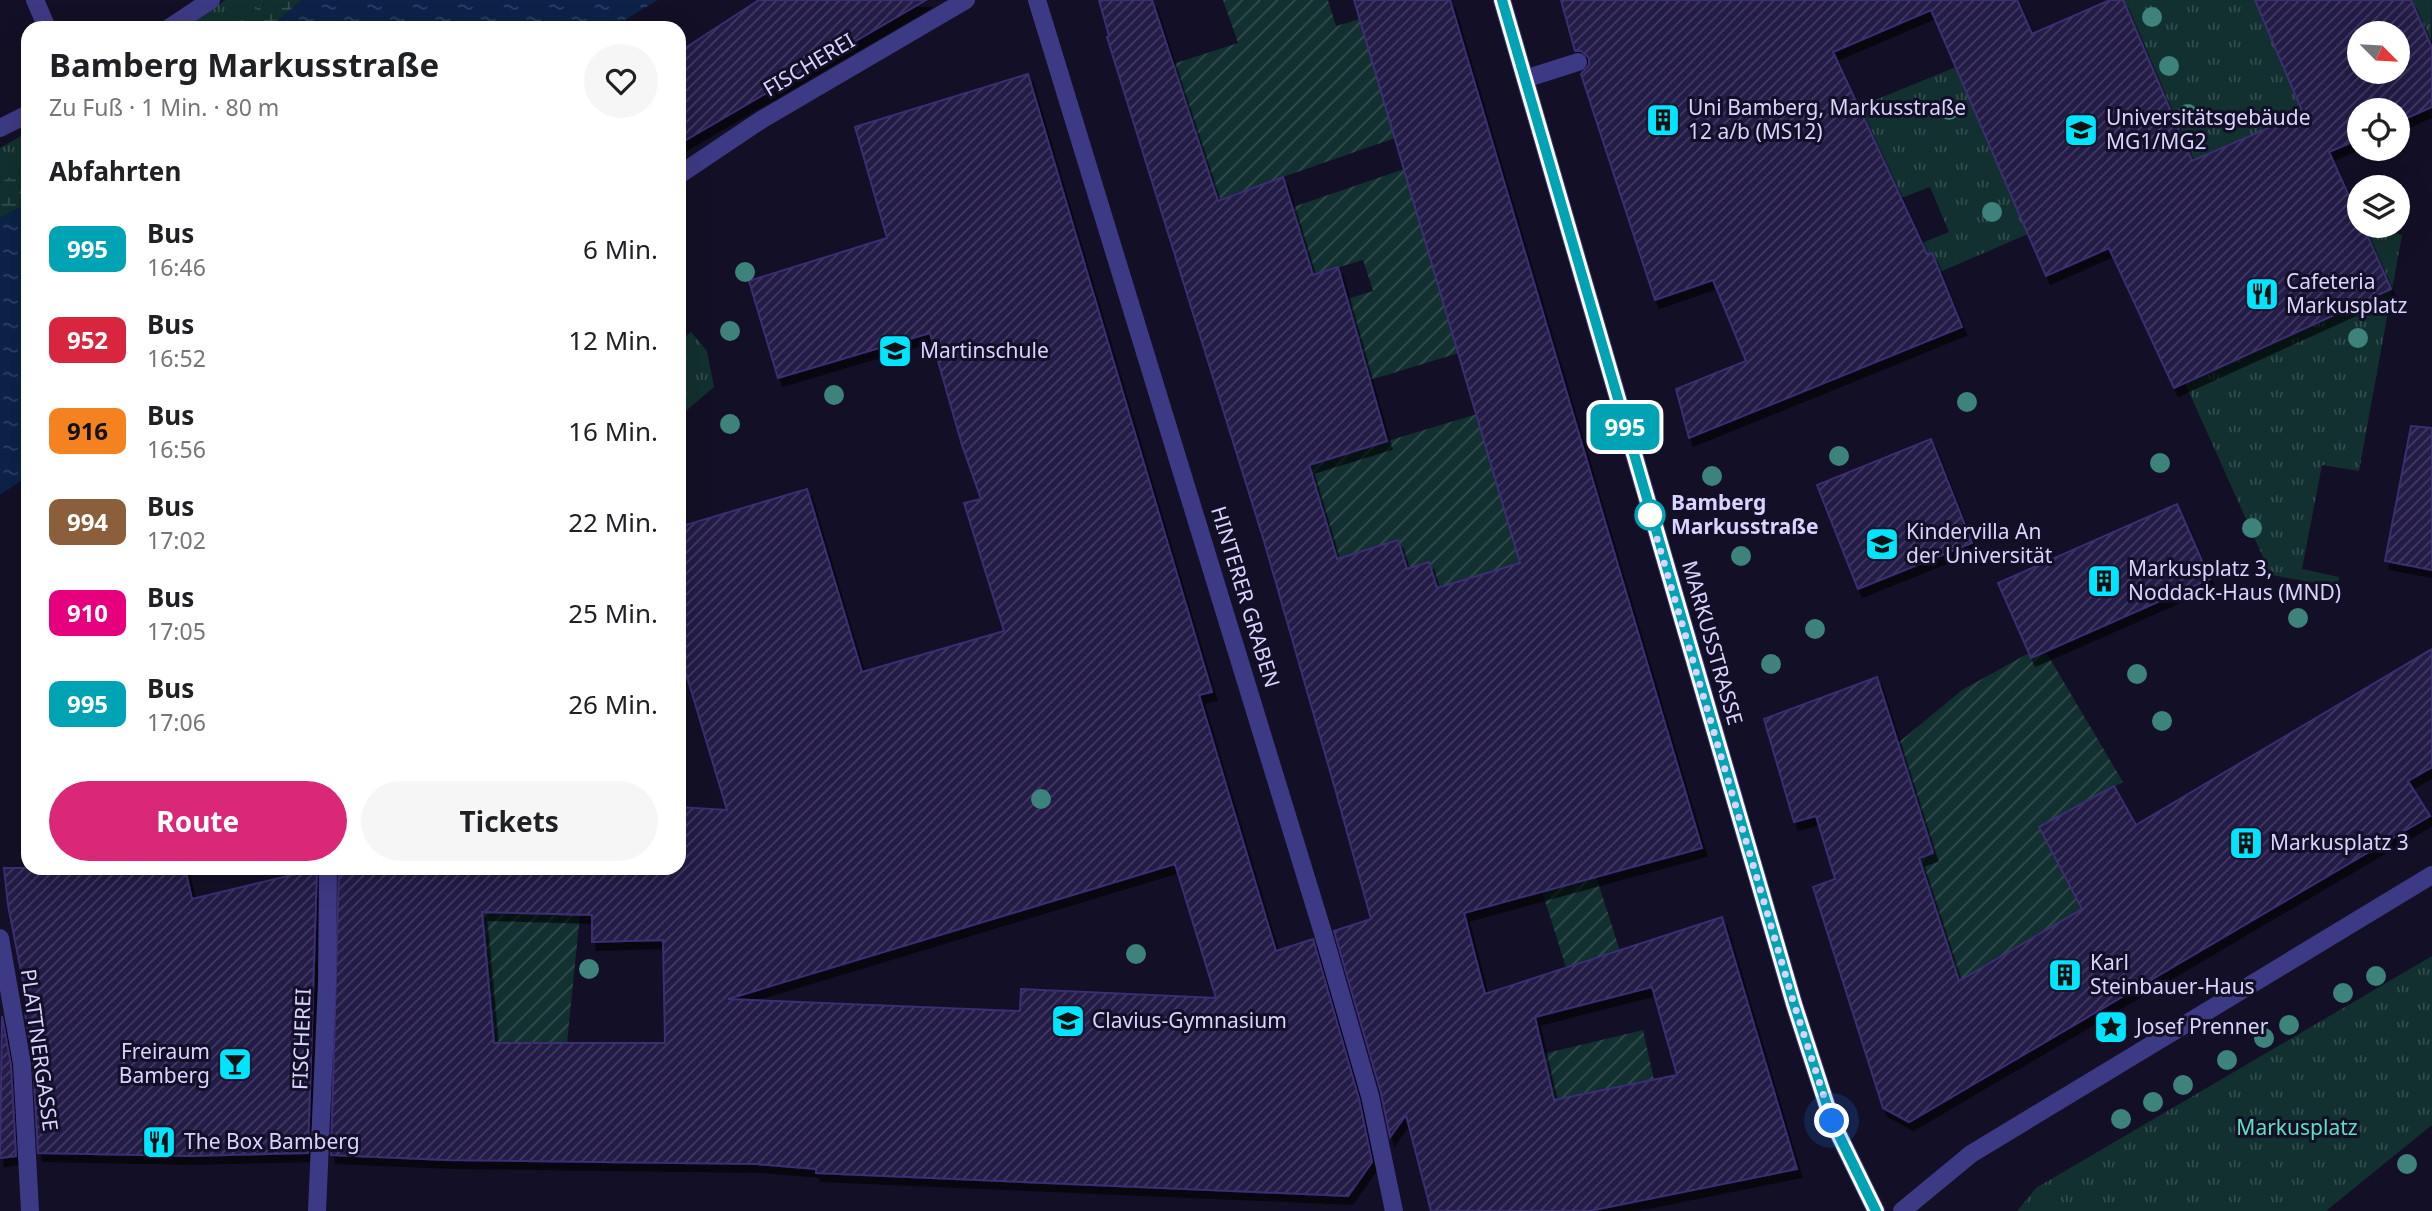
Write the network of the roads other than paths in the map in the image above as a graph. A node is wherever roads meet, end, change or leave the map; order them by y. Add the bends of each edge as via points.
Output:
1 (35, 0) edge
2 (211, 0) edge
3 (966, 0) edge
4 (1038, 0) edge
5 (1502, 0) edge
6 (44, 21) edge
7 (180, 21) edge
8 (1577, 62) dead end
9 (1525, 79) junction
10 (21, 118) edge
11 (0, 128) edge
12 (686, 170) edge
13 (328, 875) edge
14 (2432, 875) edge
15 (0, 938) edge
16 (30, 1211) edge
17 (317, 1211) edge
18 (1394, 1211) edge
19 (1876, 1211) edge
20 (1902, 1211) edge

1 - 6 street
2 - 7 street
3 - 12 street, FISCHEREI via 761,120
4 - 18 street, HINTERER GRABEN via 1319,920 1370,1096
5 - 9 street, MARKUSSTRASSE
8 - 9 street
9 - 19 street, MARKUSSTRASSE via 1794,1004 1832,1121
10 - 11 street
13 - 17 street, FISCHEREI
14 - 20 street via 1972,1154
15 - 16 street, PLATTNERGASSE via 22,1064

